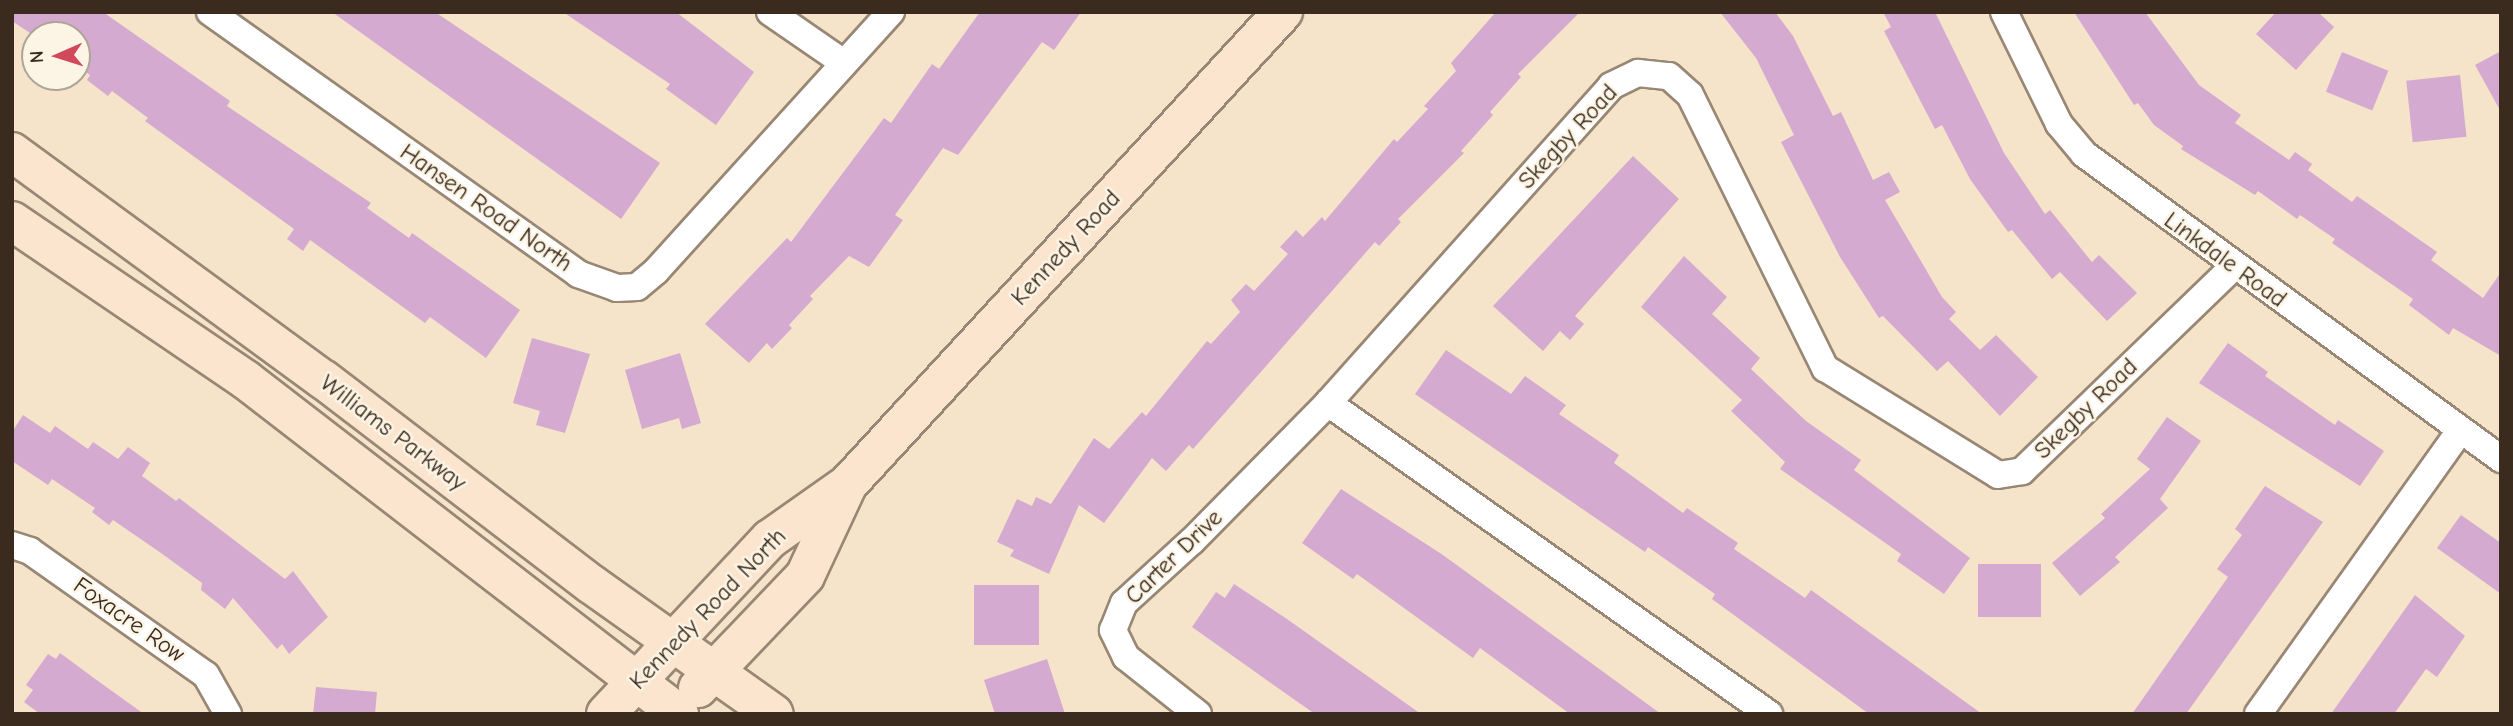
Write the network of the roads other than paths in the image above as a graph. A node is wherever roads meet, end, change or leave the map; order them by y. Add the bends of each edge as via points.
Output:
1 (210, 12) edge
2 (770, 12) edge
3 (891, 12) edge
4 (1283, 12) edge
5 (2004, 12) edge
6 (844, 63) junction
7 (12, 152) edge
8 (12, 221) edge
9 (2234, 267) junction
10 (1328, 403) junction
11 (2460, 431) junction
12 (2501, 458) edge
13 (848, 484) junction
14 (12, 545) edge
15 (674, 642) junction
16 (715, 671) junction
17 (635, 684) junction
18 (676, 713) edge
19 (228, 714) edge
20 (606, 714) edge
21 (774, 714) edge
22 (1198, 714) edge
23 (1769, 714) edge
24 (2258, 714) edge

1 - 6 street, Hansen Road North via 578,274 617,288 637,287 656,271
2 - 6 street
3 - 6 street, Hansen Road North
4 - 13 main road, Kennedy Road
5 - 9 street, Linkdale Road via 2059,124 2084,154
7 - 15 main road, Williams Parkway
8 - 17 main road, Williams Parkway via 246,380
9 - 10 street, Skegby Road via 2022,471 1998,475 1825,368 1689,95 1669,76 1638,73 1611,86
9 - 11 street, Linkdale Road
10 - 22 street, Carter Drive via 1124,603 1113,630 1126,657
10 - 23 street
11 - 12 street, Linkdale Road
11 - 24 street
13 - 15 main road, Kennedy Road North via 770,539
13 - 16 main road, Kennedy Road North via 806,576
14 - 19 street, Foxacre Row via 30,551 206,675
15 - 16 main road, Williams Parkway
15 - 17 main road, Kennedy Road North
16 - 18 main road, Kennedy Road North
16 - 21 main road, Williams Parkway
17 - 18 main road, Williams Parkway
17 - 20 main road, Kennedy Road North

